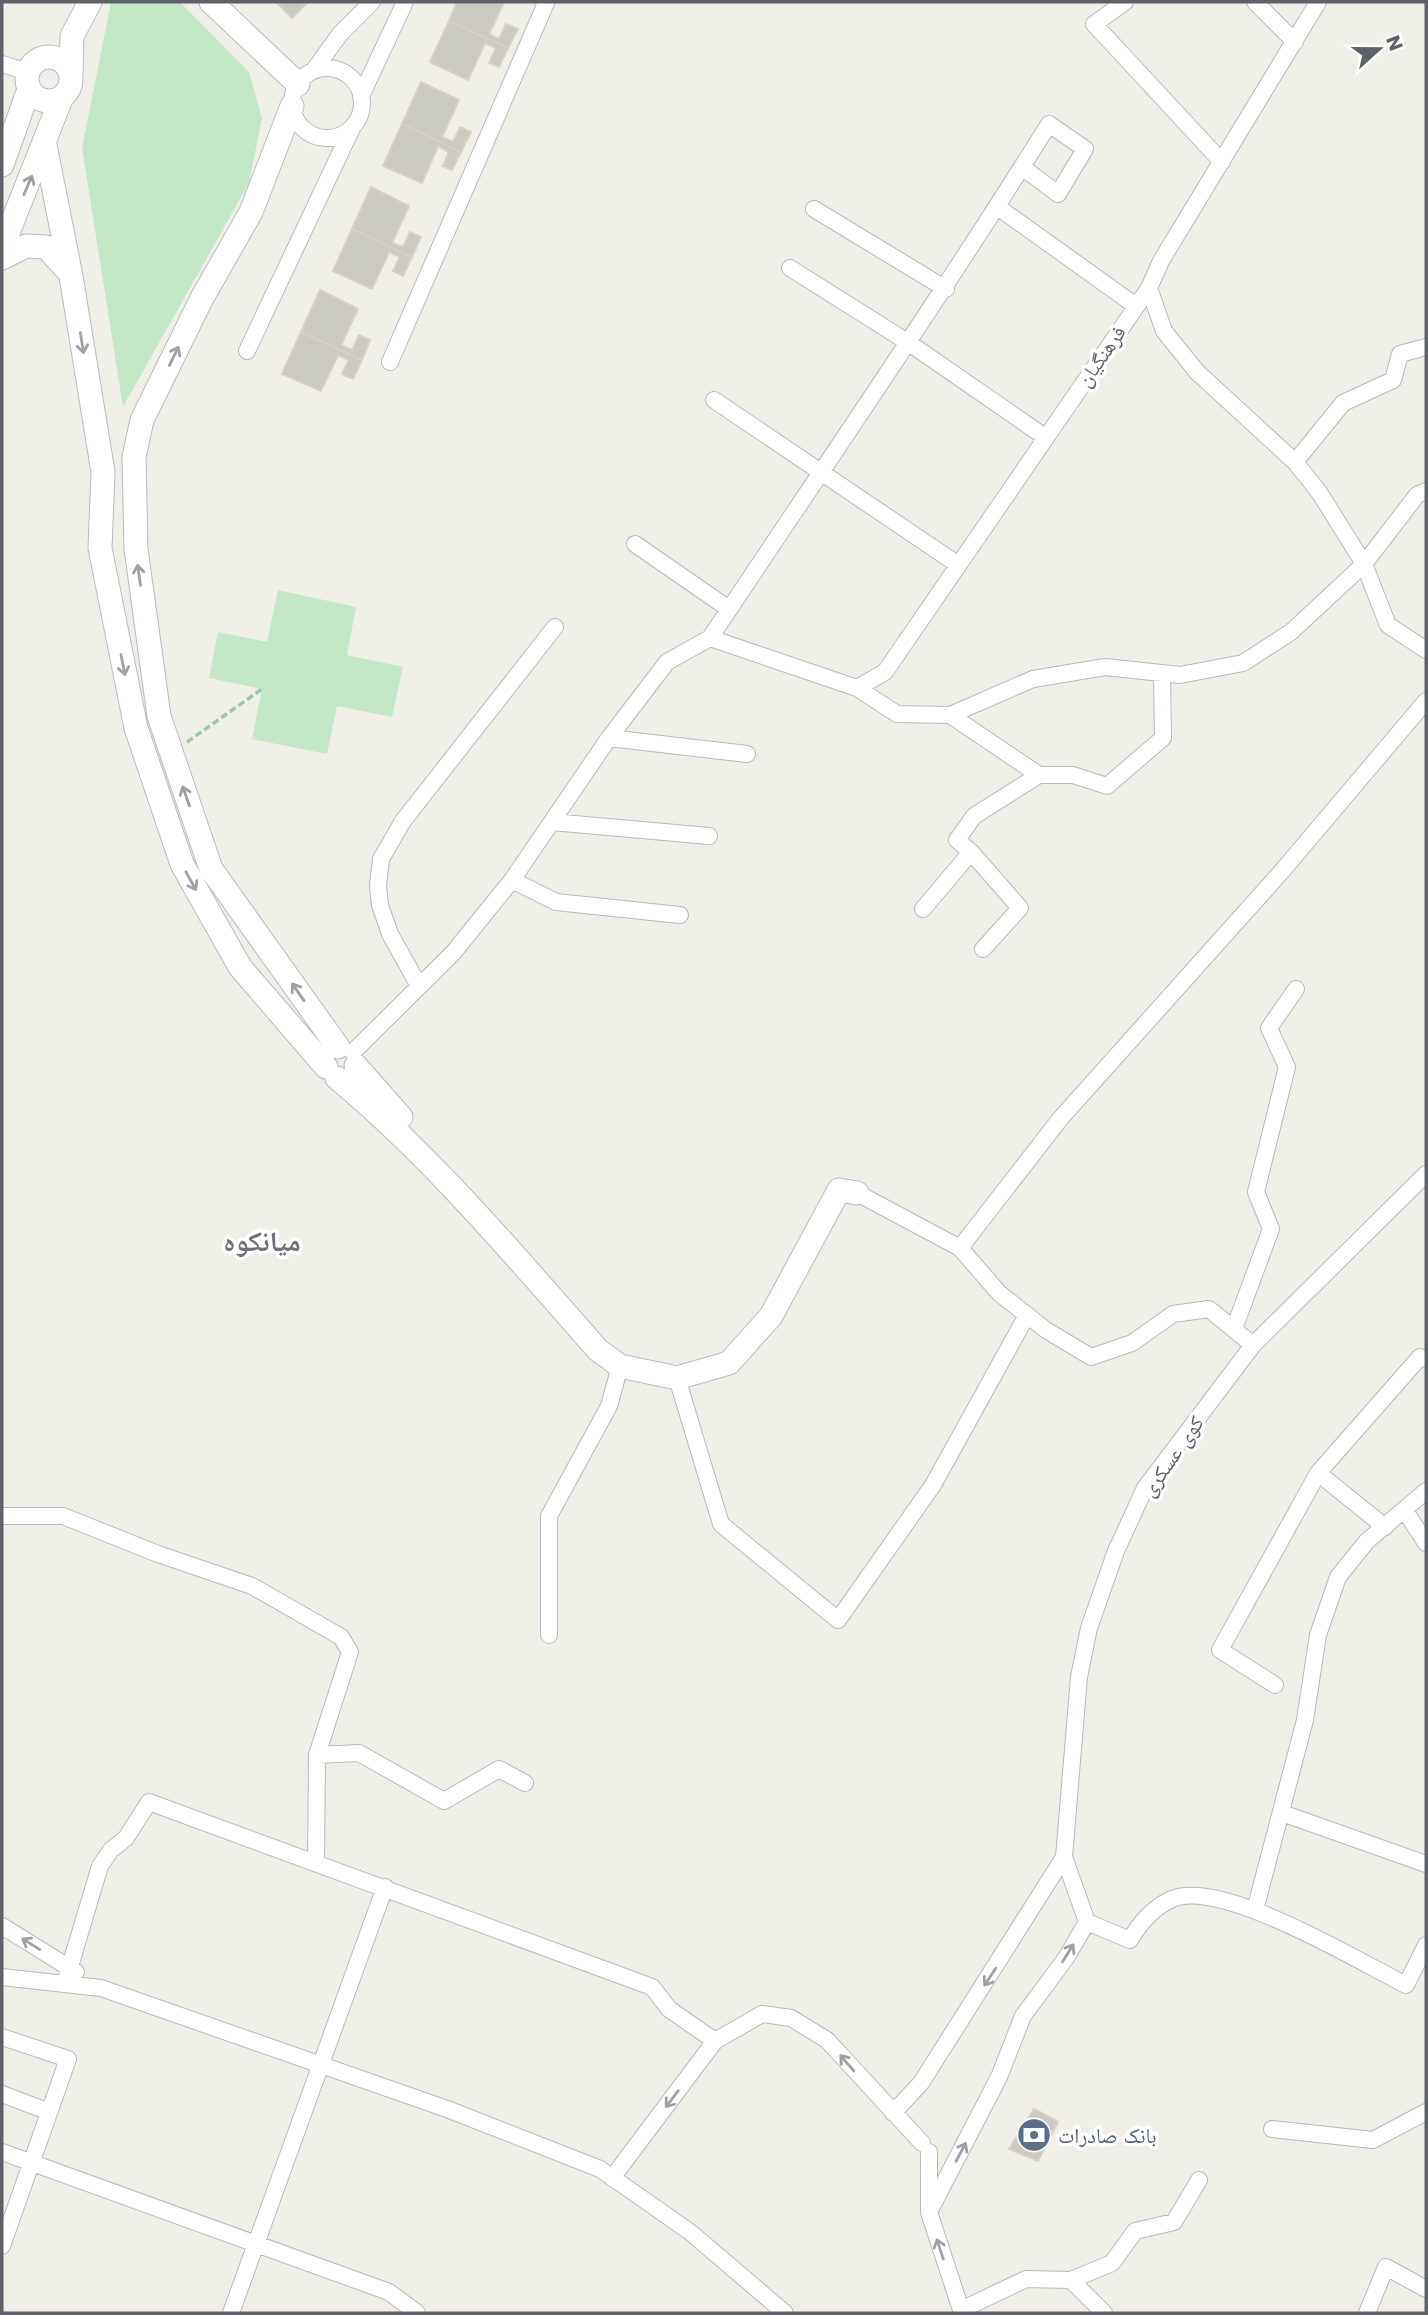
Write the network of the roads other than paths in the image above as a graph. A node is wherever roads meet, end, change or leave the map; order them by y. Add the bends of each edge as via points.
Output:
1 (90, 2) edge
2 (211, 2) edge
3 (372, 2) edge
4 (405, 2) edge
5 (544, 2) edge
6 (1125, 2) edge
7 (1255, 2) edge
8 (1318, 2) edge
9 (72, 36) junction
10 (1295, 42) junction
11 (2, 64) edge
12 (32, 74) junction
13 (71, 75) junction
14 (301, 86) junction
15 (361, 96) junction
16 (61, 99) junction
17 (352, 128) junction
18 (45, 145) junction
19 (1222, 162) junction
20 (2, 165) edge
21 (1022, 167) dead end
22 (999, 208) junction
23 (814, 209) dead end
24 (2, 248) edge
25 (2, 258) edge
26 (790, 268) dead end
27 (71, 276) junction
28 (1149, 288) junction
29 (946, 289) junction
30 (1136, 306) junction
31 (909, 343) junction
32 (1426, 347) edge
33 (247, 351) dead end
34 (390, 362) dead end
35 (714, 400) dead end
36 (1045, 438) junction
37 (1295, 462) junction
38 (819, 473) junction
39 (1426, 491) edge
40 (635, 544) dead end
41 (957, 564) junction
42 (1364, 564) junction
43 (729, 610) junction
44 (555, 627) dead end
45 (710, 638) junction
46 (1426, 650) edge
47 (1162, 673) junction
48 (857, 688) junction
49 (1426, 701) edge
50 (950, 715) junction
51 (609, 738) junction
52 (747, 754) dead end
53 (1039, 775) junction
54 (552, 822) junction
55 (709, 836) dead end
56 (971, 852) junction
57 (512, 880) junction
58 (923, 909) dead end
59 (680, 915) dead end
60 (984, 949) dead end
61 (419, 986) junction
62 (1296, 989) dead end
63 (342, 1062) junction
64 (1426, 1174) edge
65 (857, 1193) joint
66 (960, 1248) junction
67 (1027, 1315) junction
68 (1234, 1329) junction
69 (1253, 1345) junction
70 (1426, 1359) edge
71 (620, 1366) junction
72 (677, 1378) junction
73 (1318, 1474) junction
74 (1426, 1491) edge
75 (1405, 1511) junction
76 (2, 1516) edge
77 (1385, 1527) junction
78 (1426, 1543) edge
79 (549, 1635) dead end
80 (1275, 1685) dead end
81 (317, 1755) junction
82 (525, 1783) dead end
83 (1282, 1813) junction
84 (1065, 1857) junction
85 (316, 1863) junction
86 (1426, 1864) edge
87 (385, 1887) junction
88 (1255, 1910) junction
89 (1087, 1922) junction
90 (2, 1926) edge
91 (1426, 1945) edge
92 (68, 1967) junction
93 (2, 1977) edge
94 (65, 1983) junction
95 (101, 1988) junction
96 (2, 2037) edge
97 (715, 2042) junction
98 (319, 2064) junction
99 (2, 2094) edge
100 (49, 2112) junction
101 (1426, 2112) edge
102 (892, 2113) junction
103 (1272, 2129) dead end
104 (2, 2152) edge
105 (32, 2162) junction
106 (612, 2178) junction
107 (1199, 2180) dead end
108 (9, 2199) edge
109 (929, 2212) junction
110 (256, 2243) junction
111 (2, 2246) edge
112 (1071, 2280) junction
113 (1426, 2289) edge
114 (399, 2308) edge
115 (961, 2312) edge
116 (231, 2313) edge
117 (418, 2313) edge
118 (785, 2313) edge
119 (1104, 2313) edge
120 (1367, 2313) edge

1 - 9 main road
2 - 14 main road
3 - 14 street via 340,34
4 - 15 street
5 - 34 street
6 - 19 street via 1094,24
7 - 10 street
8 - 10 street, فرهنگیان
9 - 12 main road
9 - 13 main road
10 - 19 street, فرهنگیان
11 - 12 street
12 - 13 main road via 47,57 66,65
12 - 16 main road via 37,98
12 - 20 main road
13 - 16 main road via 70,89
14 - 15 street via 334,68 358,86
14 - 17 street via 294,117 310,134 327,138
63 -> 14 main road via 211,869 159,716 136,549 134,457 142,420 251,212
15 - 17 street via 359,119
16 - 18 main road
17 - 33 street
24 -> 18 main road
18 - 27 main road
19 - 28 street, فرهنگیان
21 - 22 street
22 - 29 street
22 - 30 street
23 - 29 street
25 - 27 main road via 26,246 46,247
26 - 31 street
27 -> 63 main road via 103,472 100,548 136,727 182,864 240,967
28 - 30 street, فرهنگیان
28 - 37 street via 1164,331 1197,372
29 - 31 street
30 - 36 street, فرهنگیان
31 - 36 street
31 - 38 street
32 - 37 street via 1400,354 1393,380 1343,403
35 - 38 street
36 - 41 street, فرهنگیان
37 - 42 street
38 - 41 street
38 - 43 street
39 - 42 street via 1417,495
40 - 43 street
41 - 48 street, فرهنگیان via 885,672
42 - 46 street via 1388,625
42 - 47 street via 1291,632 1243,663 1180,675
43 - 45 street
44 - 61 street via 403,821 382,859 380,905 390,934
45 - 48 street
45 - 51 street via 667,662
47 - 50 street via 1105,667 1033,679
47 - 53 street via 1163,738 1107,786 1073,775
48 - 50 street via 897,714
49 - 66 street via 1060,1119
50 - 53 street
51 - 52 street
51 - 54 street
53 - 56 street via 974,817 957,840
54 - 55 street
54 - 57 street
56 - 58 street
56 - 60 street via 1020,908
57 - 59 street via 556,902
57 - 61 street via 453,953
61 - 63 street
62 - 68 street via 1269,1028 1287,1067 1256,1192 1271,1230
63 - 71 main road via 377,1113 471,1207 598,1350
64 - 69 street, کوی عسکری
65 - 66 street
65 - 72 main road via 839,1190 771,1316 729,1363
66 - 67 street via 999,1293
67 - 68 street via 1091,1357 1132,1343 1173,1314 1209,1309
67 - 72 street via 933,1485 838,1620 721,1524
68 - 69 street
69 - 84 street, کوی عسکری via 1145,1488 1116,1551 1089,1628 1079,1677
70 - 73 street via 1420,1357
71 - 72 main road
71 - 79 street via 609,1406 549,1516
73 - 77 street
73 - 80 street via 1220,1650
74 - 75 street
75 - 77 street
75 - 78 street
76 - 81 street via 63,1516 158,1555 252,1586 341,1637 350,1652
77 - 83 street via 1367,1541 1338,1577 1318,1635 1305,1720
81 - 82 street via 359,1753 444,1801 499,1769
81 - 85 street
83 - 86 street
83 - 88 street
84 - 89 street
84 -> 102 street via 921,2083
85 - 87 street
85 - 92 street via 149,1802 126,1838 100,1866
87 - 97 street via 652,1987 669,2009
87 - 98 street
88 - 89 street via 1209,1896 1173,1899 1143,1919 1130,1940
88 - 91 street via 1406,1985
109 -> 89 street via 999,2077 1023,2016
92 -> 90 street
92 - 94 street
92 - 95 street
93 - 94 street
94 - 95 street
95 - 98 street
96 - 100 street via 68,2059
102 -> 97 street via 827,2040 791,2018 762,2014
97 -> 106 street
98 - 106 street via 447,2109 600,2169
98 - 110 street
99 - 100 street
100 - 105 street
101 - 103 street via 1373,2140
102 - 109 street via 926,2147
104 - 105 street
105 - 108 street
105 - 110 street
106 - 118 street via 691,2232
107 - 112 street via 1174,2222 1135,2231 1112,2263
108 - 111 street
115 -> 109 street
110 - 114 street via 389,2292
110 - 116 street
112 - 115 street via 1026,2279
112 - 119 street
113 - 120 street via 1386,2267
114 - 117 street

